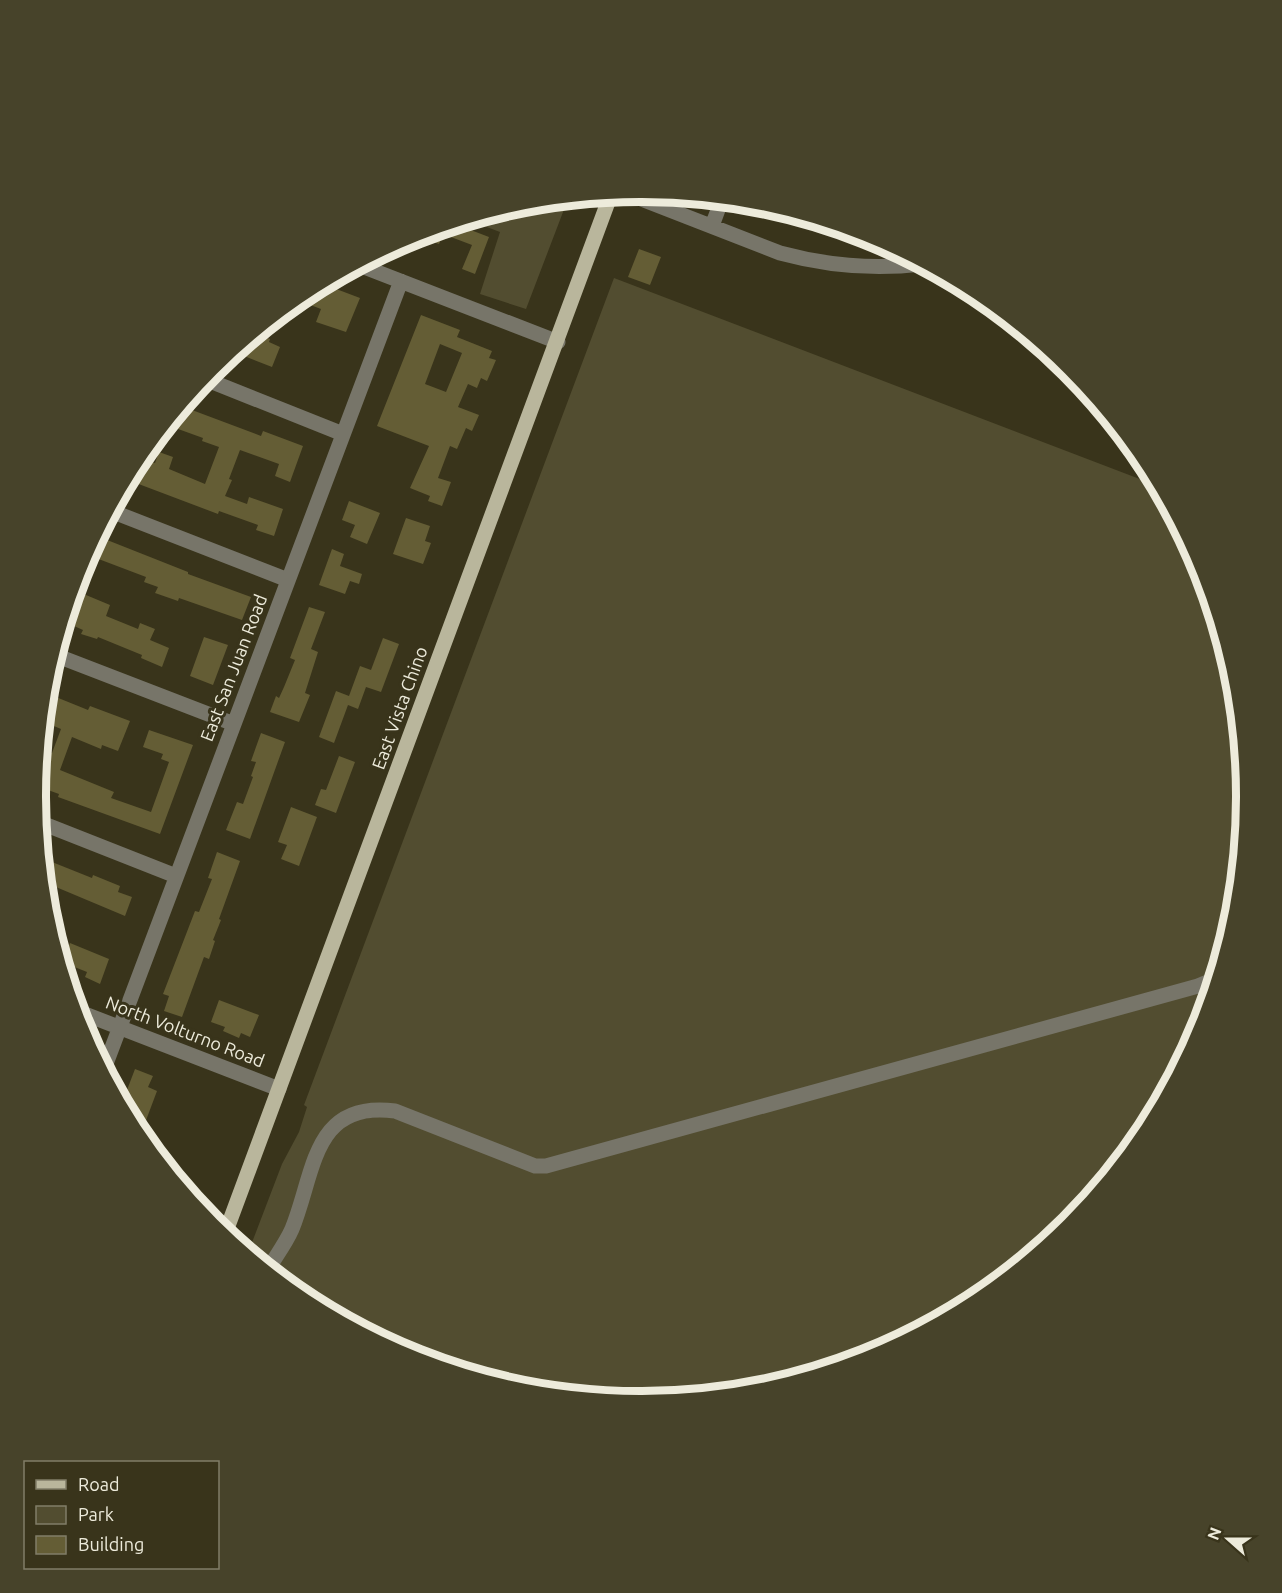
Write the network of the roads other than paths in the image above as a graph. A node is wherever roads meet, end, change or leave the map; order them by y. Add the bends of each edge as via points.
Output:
1 (650, 202) edge
2 (608, 203) edge
3 (719, 207) edge
4 (712, 226) junction
5 (908, 265) edge
6 (368, 268) edge
7 (401, 281) junction
8 (558, 342) junction
9 (215, 383) edge
10 (343, 434) junction
11 (118, 514) edge
12 (288, 580) junction
13 (63, 659) edge
14 (234, 724) junction
15 (48, 825) edge
16 (176, 876) junction
17 (1205, 985) edge
18 (89, 1015) edge
19 (119, 1027) junction
20 (108, 1058) edge
21 (279, 1089) junction
22 (229, 1224) edge
23 (272, 1262) edge

1 - 4 street
2 - 8 main road, East Vista Chino
3 - 4 street
4 - 5 street via 780,253 827,264 872,268
6 - 7 street
7 - 8 street
7 - 10 street, East San Juan Road
8 - 21 main road, East Vista Chino
9 - 10 street
10 - 12 street, East San Juan Road
11 - 12 street
12 - 14 street, East San Juan Road
13 - 14 street
14 - 16 street, East San Juan Road
15 - 16 street
16 - 19 street, East San Juan Road
17 - 23 street via 555,1165 535,1166 395,1111 362,1111 334,1124 324,1137 292,1229
18 - 19 street, North Volturno Road
19 - 20 street, East San Juan Road
19 - 21 street, North Volturno Road
21 - 22 main road, East Vista Chino

